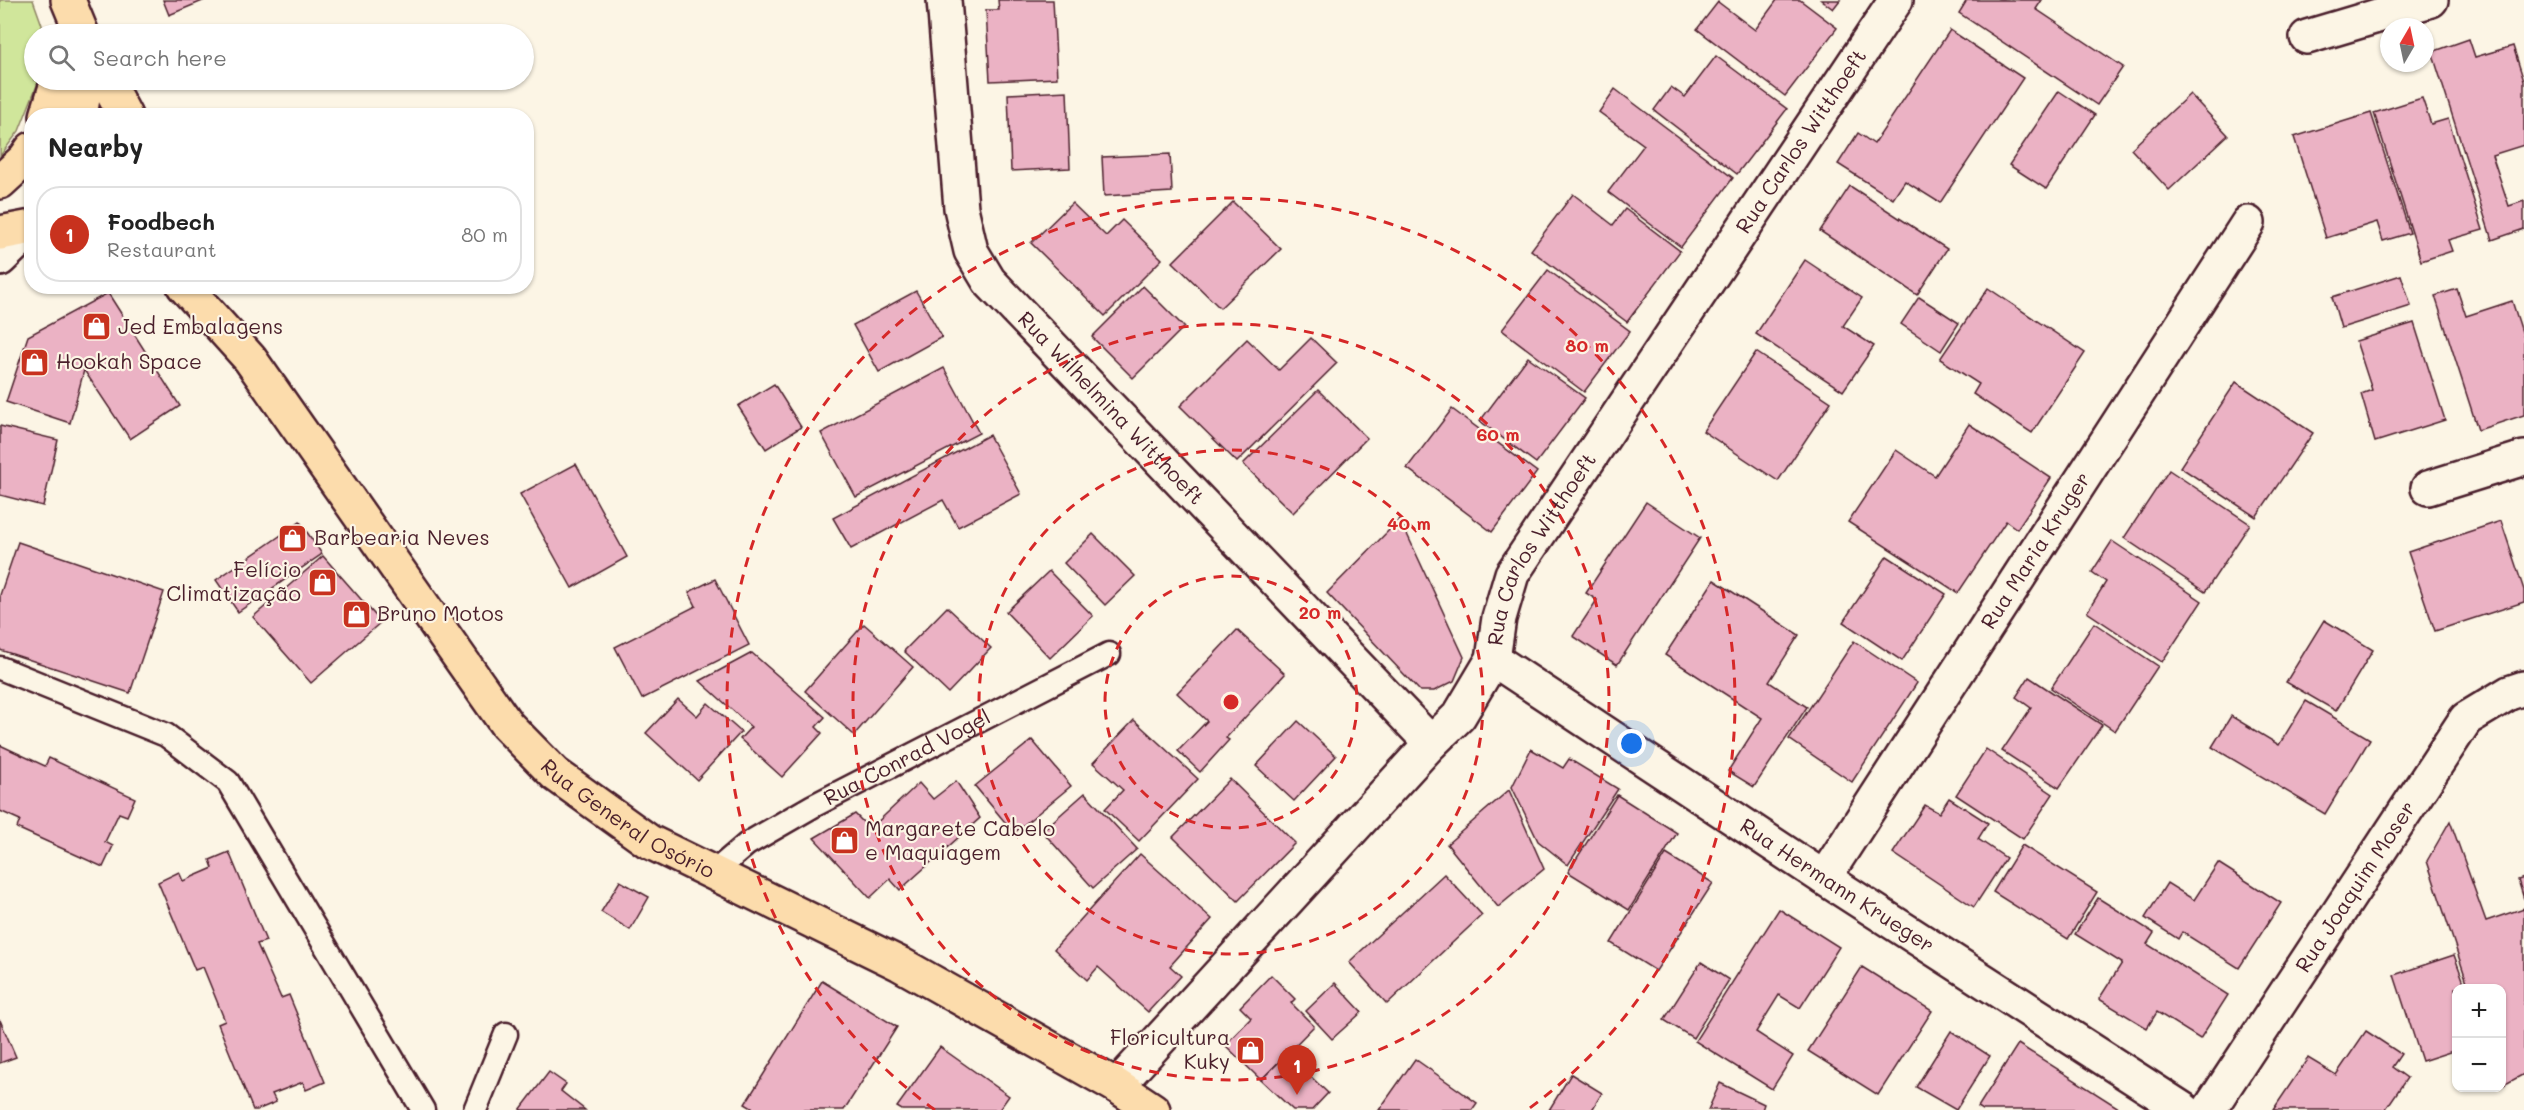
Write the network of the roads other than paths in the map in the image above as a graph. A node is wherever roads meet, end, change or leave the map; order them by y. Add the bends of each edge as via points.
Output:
1 (57, 0) edge
2 (68, 0) edge
3 (944, 0) edge
4 (1896, 0) edge
5 (2431, 0) edge
6 (70, 24) edge
7 (74, 24) edge
8 (2307, 37) dead end
9 (55, 90) edge
10 (83, 90) edge
11 (111, 90) edge
12 (49, 108) edge
13 (81, 108) edge
14 (121, 108) edge
15 (24, 161) edge
16 (0, 182) edge
17 (2248, 224) dead end
18 (24, 228) edge
19 (0, 233) edge
20 (24, 235) edge
21 (0, 259) edge
22 (191, 294) edge
23 (217, 294) edge
24 (250, 359) junction
25 (2524, 458) edge
26 (2428, 488) dead end
27 (1109, 654) dead end
28 (1493, 659) junction
29 (0, 668) edge
30 (2524, 688) edge
31 (1431, 742) junction
32 (712, 874) junction
33 (1824, 878) junction
34 (506, 1034) dead end
35 (1117, 1086) junction
36 (423, 1110) edge
37 (475, 1110) edge
38 (1153, 1110) edge
39 (2184, 1110) edge
40 (2209, 1110) edge

1 - 6 main road
2 - 7 main road
3 - 31 street, Rua Wilhelmina Witthoeft via 961,208 971,251 989,282
4 - 28 street, Rua Carlos Witthoeft via 1512,574 1499,618
5 - 8 street
9 - 12 main road
10 - 13 main road
11 - 14 main road
15 - 16 main road
17 - 33 street, Rua Maria Kruger
18 - 19 main road
20 - 21 street
22 - 24 main road, Rua General Osório
23 - 24 main road, Rua General Osório
24 - 32 main road, Rua General Osório via 507,725 555,774 648,841
25 - 26 street
27 - 32 lane, Rua Conrad Vogel via 813,806 747,844
28 - 31 street, Rua Carlos Witthoeft via 1459,716
28 - 33 street, Rua Hermann Krueger
29 - 36 lane via 166,735 228,782
30 - 40 street, Rua Joaquim Moser via 2466,719
31 - 35 street, Rua Carlos Witthoeft
32 - 35 main road, Rua General Osório via 900,964
33 - 39 street, Rua Hermann Krueger
34 - 37 lane
35 - 38 main road, Rua General Osório

